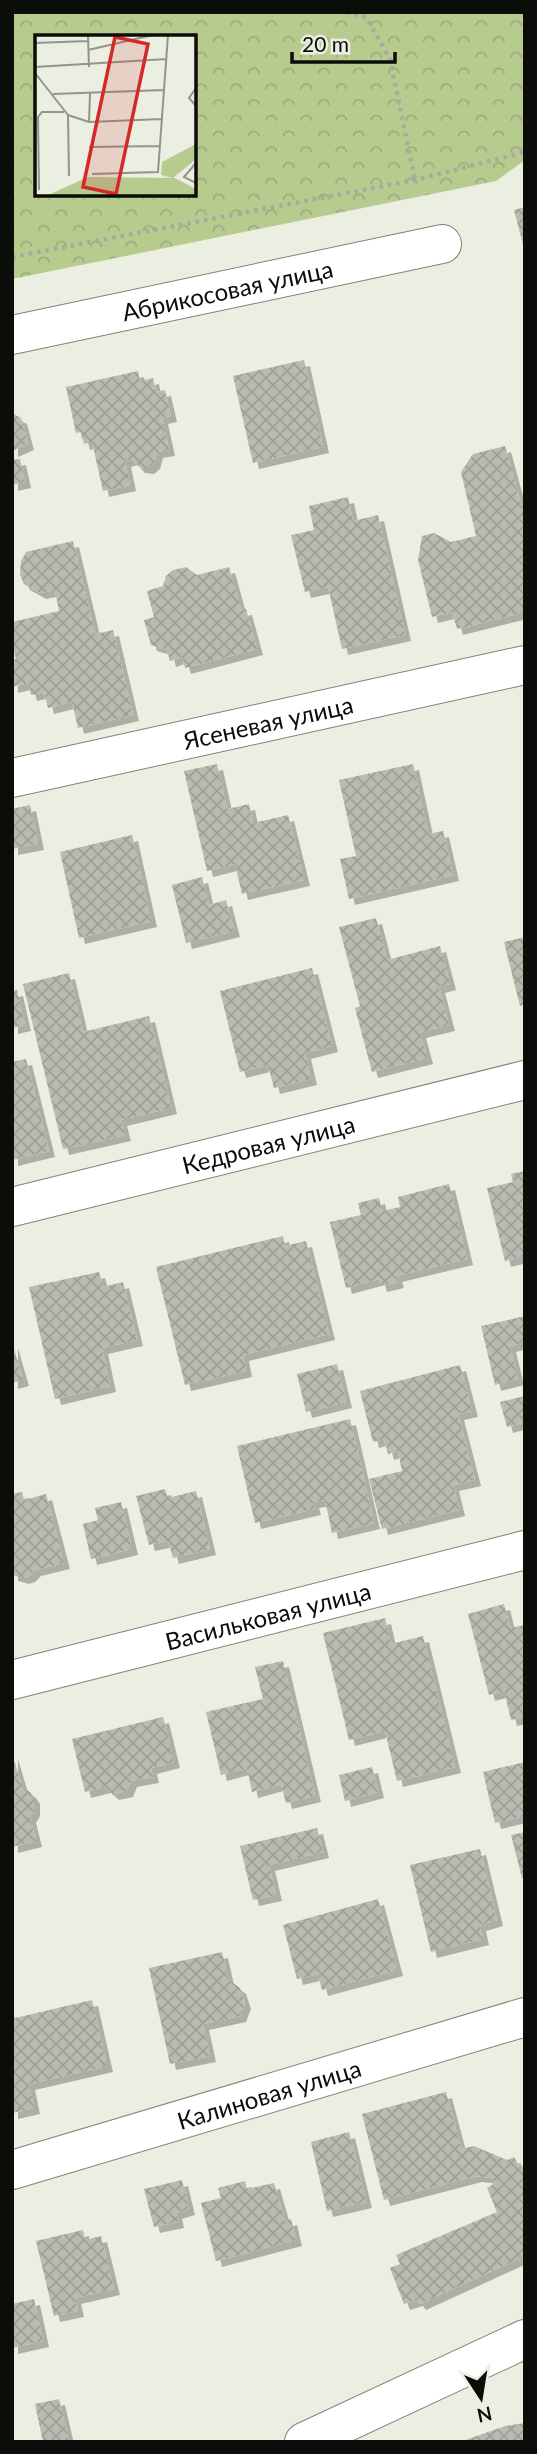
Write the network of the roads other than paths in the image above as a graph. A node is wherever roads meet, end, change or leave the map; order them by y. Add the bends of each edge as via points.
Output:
1 (442, 244) dead end
2 (12, 335) edge
3 (525, 664) edge
4 (12, 778) edge
5 (525, 1080) edge
6 (12, 1207) edge
7 (525, 1550) edge
8 (12, 1680) edge
9 (525, 2017) edge
10 (12, 2170) edge
11 (525, 2339) edge
12 (304, 2442) edge

1 - 2 street, Абрикосовая улица
3 - 4 street, Ясеневая улица
5 - 6 street, Кедровая улица
7 - 8 street, Васильковая улица
9 - 10 street, Калиновая улица
11 - 12 street

